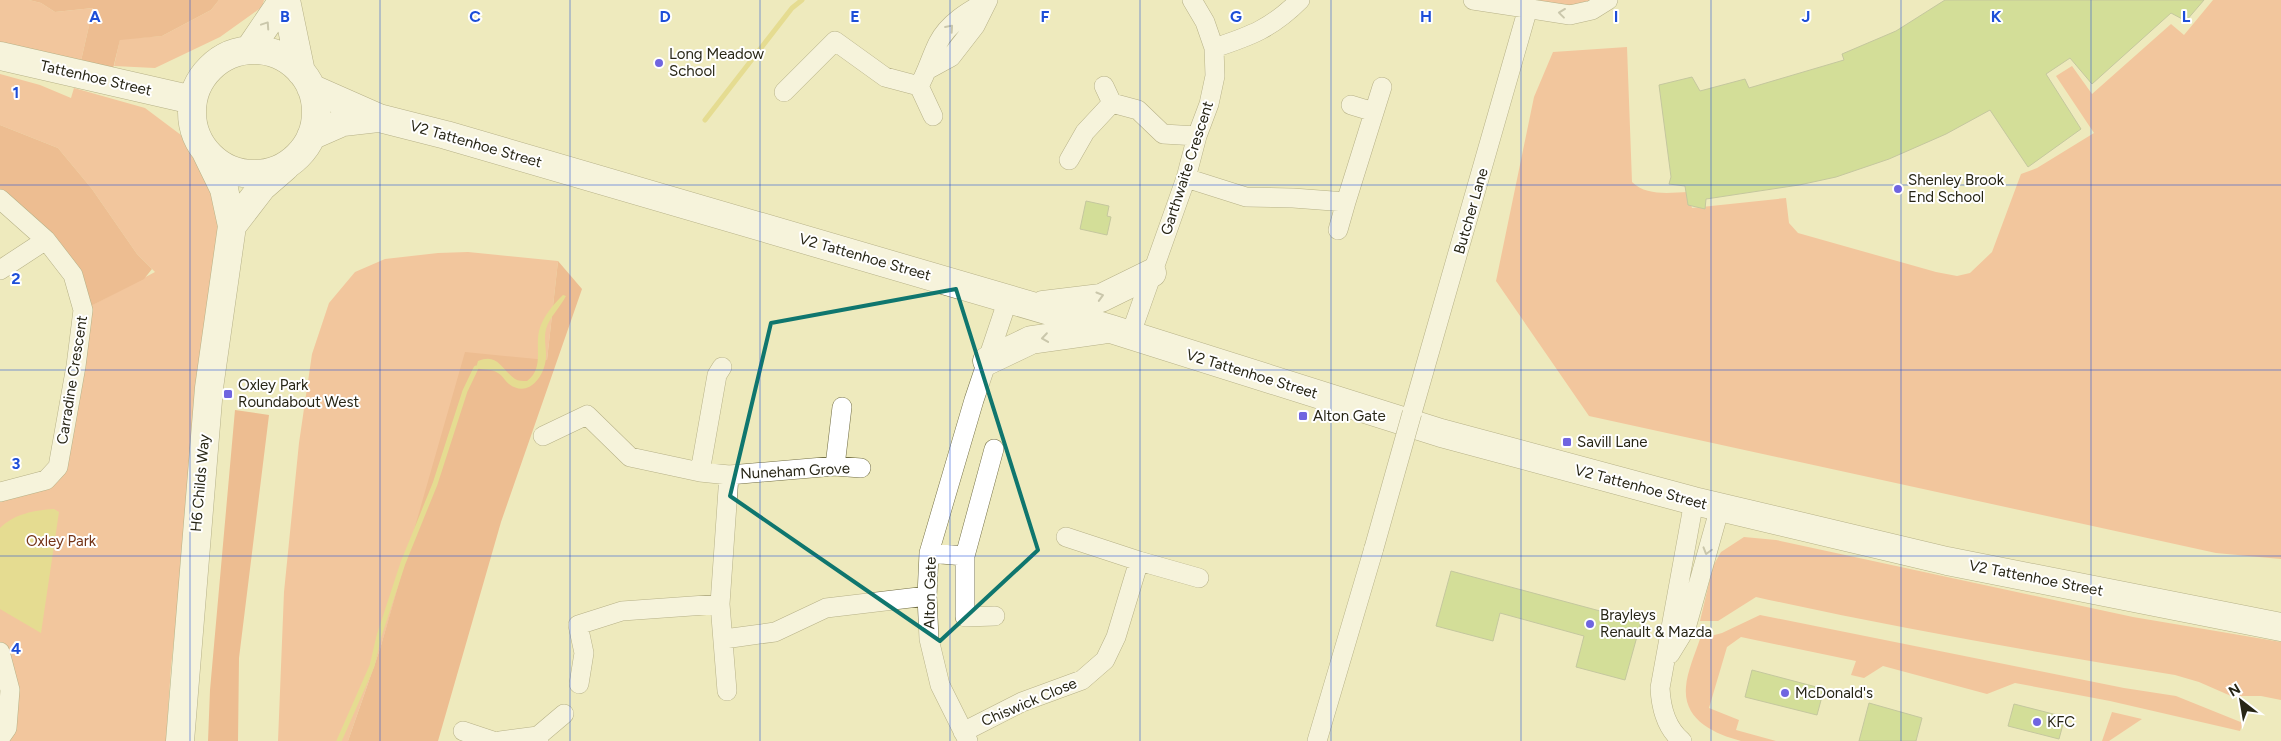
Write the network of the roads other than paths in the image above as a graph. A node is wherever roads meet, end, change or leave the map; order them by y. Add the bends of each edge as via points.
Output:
1 (284, 0) edge
2 (988, 0) edge
3 (1192, 0) edge
4 (1300, 0) edge
5 (1474, 0) edge
6 (1608, 0) edge
7 (1528, 8) junction
8 (1214, 48) junction
9 (249, 50) junction
10 (0, 56) edge
11 (306, 80) junction
12 (920, 86) junction
13 (1382, 87) dead end
14 (784, 92) dead end
15 (193, 100) junction
16 (1351, 105) dead end
17 (1374, 112) junction
18 (933, 116) dead end
19 (379, 118) junction
20 (311, 136) junction
21 (1197, 136) junction
22 (206, 152) junction
23 (294, 159) junction
24 (1069, 160) dead end
25 (1186, 178) junction
26 (0, 199) edge
27 (1346, 202) junction
28 (1338, 230) dead end
29 (230, 238) junction
30 (46, 240) junction
31 (0, 270) edge
32 (1152, 273) junction
33 (1008, 299) junction
34 (1034, 306) junction
35 (1120, 332) junction
36 (988, 361) junction
37 (722, 367) dead end
38 (842, 407) dead end
39 (543, 436) dead end
40 (994, 449) dead end
41 (835, 466) junction
42 (862, 468) dead end
43 (700, 472) junction
44 (729, 475) junction
45 (0, 492) edge
46 (1707, 504) junction
47 (1066, 537) dead end
48 (929, 553) junction
49 (965, 556) junction
50 (1139, 561) junction
51 (1199, 578) dead end
52 (927, 596) junction
53 (720, 604) junction
54 (995, 616) dead end
55 (2281, 626) edge
56 (724, 639) junction
57 (0, 652) edge
58 (1666, 659) junction
59 (579, 684) dead end
60 (727, 691) dead end
61 (564, 714) dead end
62 (463, 731) dead end
63 (966, 737) edge
64 (0, 738) edge
65 (538, 739) edge
66 (180, 741) edge
67 (493, 741) edge
68 (500, 741) edge
69 (1317, 741) edge
70 (1682, 741) edge

9 -> 1 street
1 - 11 street
2 - 12 street via 962,15 938,42
3 - 8 street, Garthwaite Crescent via 1206,22
4 - 8 street via 1254,35
5 - 7 street
6 -> 7 street via 1592,10 1570,14
7 - 69 street, Butcher Lane, bridge
8 - 21 street, Garthwaite Crescent via 1215,76
9 - 11 street via 268,52 286,59
9 - 15 street via 229,55 213,66 200,81
10 - 15 street, Tattenhoe Street
11 - 19 street, V2 Tattenhoe Street
11 - 20 street via 315,104
12 - 14 street via 885,77 835,41
12 - 18 street
13 - 17 street
15 - 22 street via 196,136
16 - 17 street
17 - 27 street
19 - 20 street, V2 Tattenhoe Street via 343,122
19 - 33 street, V2 Tattenhoe Street
20 - 23 street
21 - 24 street via 1163,134 1138,110 1108,94
21 - 25 street, Garthwaite Crescent
22 - 23 street via 221,165 239,172 258,174 277,170
22 - 29 street, H6 Childs Way via 224,189
23 - 29 street via 262,188
25 - 27 street via 1246,197
25 - 32 street, Garthwaite Crescent
26 - 30 street, Carradine Crescent
27 - 28 street
29 - 66 street, H6 Childs Way via 208,388
30 - 31 street
30 - 45 street, Carradine Crescent via 73,275 83,310 62,448 58,466 46,480
34 -> 32 street via 1100,298
32 - 35 street, Garthwaite Crescent
33 - 34 street, V2 Tattenhoe Street
33 - 36 street, Alton Gate
34 - 35 street, V2 Tattenhoe Street
35 -> 36 street via 1032,340
35 - 46 street, V2 Tattenhoe Street via 1441,433
36 - 48 street, Alton Gate
37 - 43 street via 717,375
38 - 41 street
39 - 43 street, Nuneham Grove via 587,415 630,457
40 - 49 street
41 - 42 street, Nuneham Grove
41 - 44 street, Nuneham Grove
43 - 44 street, Nuneham Grove
44 - 53 street, Nuneham Grove
46 - 55 street, V2 Tattenhoe Street via 1947,561
46 - 58 street via 1670,625
46 -> 58 street via 1686,628
47 - 50 street
48 - 49 street
48 - 52 street, Alton Gate
49 - 54 street via 965,617
50 - 51 street
50 - 63 street, Chiswick Close via 1116,638 1105,660 1082,680 1022,702
52 - 56 street via 826,608 775,632
52 - 63 street, Alton Gate via 929,639 940,685
53 - 56 street, Nuneham Grove
53 - 59 street via 622,611 578,624 584,653
56 - 60 street, Nuneham Grove
57 - 64 street via 10,690 6,728
58 - 70 street via 1660,688 1661,705 1667,721
61 - 65 street
62 - 67 street
65 - 68 street

